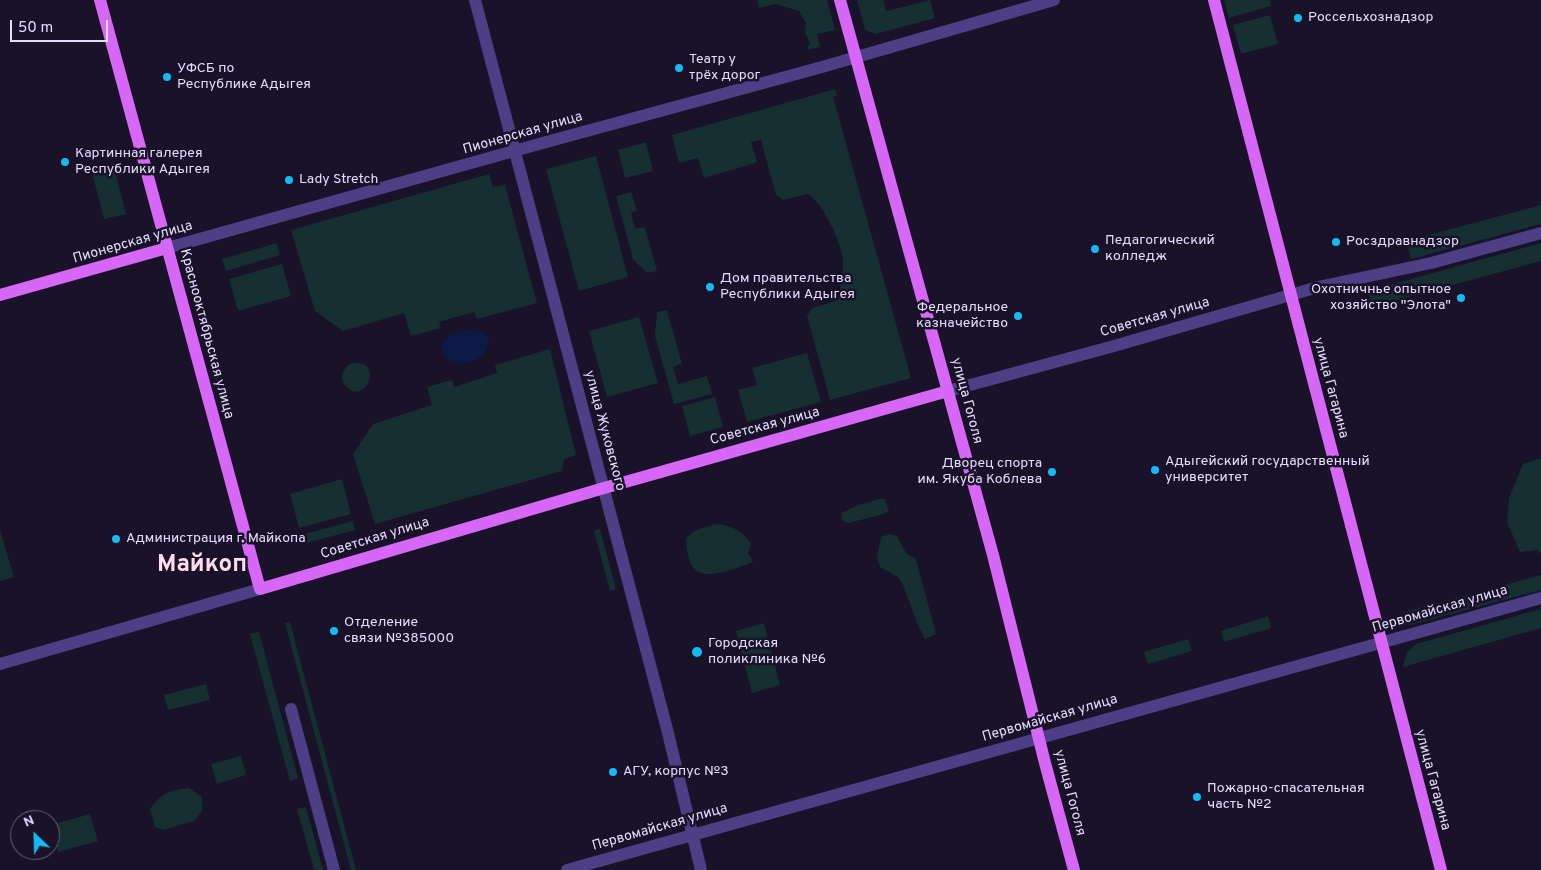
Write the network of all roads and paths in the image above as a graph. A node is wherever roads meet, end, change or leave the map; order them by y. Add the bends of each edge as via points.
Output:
1 (100, 0) edge
2 (475, 0) edge
3 (840, 0) edge
4 (1054, 0) edge
5 (1214, 0) edge
6 (856, 57) junction
7 (515, 151) junction
8 (1541, 233) edge
9 (168, 248) junction
10 (1291, 294) junction
11 (0, 295) edge
12 (948, 391) junction
13 (604, 488) junction
14 (260, 589) junction
15 (1541, 598) edge
16 (1380, 642) junction
17 (0, 664) edge
18 (291, 709) dead end
19 (1038, 738) junction
20 (692, 835) junction
21 (334, 870) edge
22 (567, 870) edge
23 (701, 870) edge
24 (1074, 870) edge
25 (1441, 870) edge

1 - 9 main road, Краснооктябрьская улица
2 - 7 street, улица Жуковского
3 - 6 main road, улица Гоголя
4 - 6 street, Пионерская улица
5 - 10 main road, улица Гагарина
6 - 7 street, Пионерская улица
6 - 12 main road, улица Гоголя
7 - 9 street, Пионерская улица
7 - 13 street, улица Жуковского
8 - 10 street, Советская улица via 1431,263
9 - 11 main road, Пионерская улица
9 - 14 main road, Краснооктябрьская улица
10 - 12 street, Советская улица
10 - 16 main road, улица Гагарина
12 - 13 main road, Советская улица
12 - 19 main road, улица Гоголя
13 - 14 main road, Советская улица
13 - 20 street, улица Жуковского
14 - 17 street, Советская улица
15 - 16 street, Первомайская улица
16 - 19 street, Первомайская улица
16 - 25 main road, улица Гагарина
18 - 21 street
19 - 20 street, Первомайская улица
19 - 24 main road, улица Гоголя
20 - 22 street, Первомайская улица
20 - 23 street, улица Жуковского

